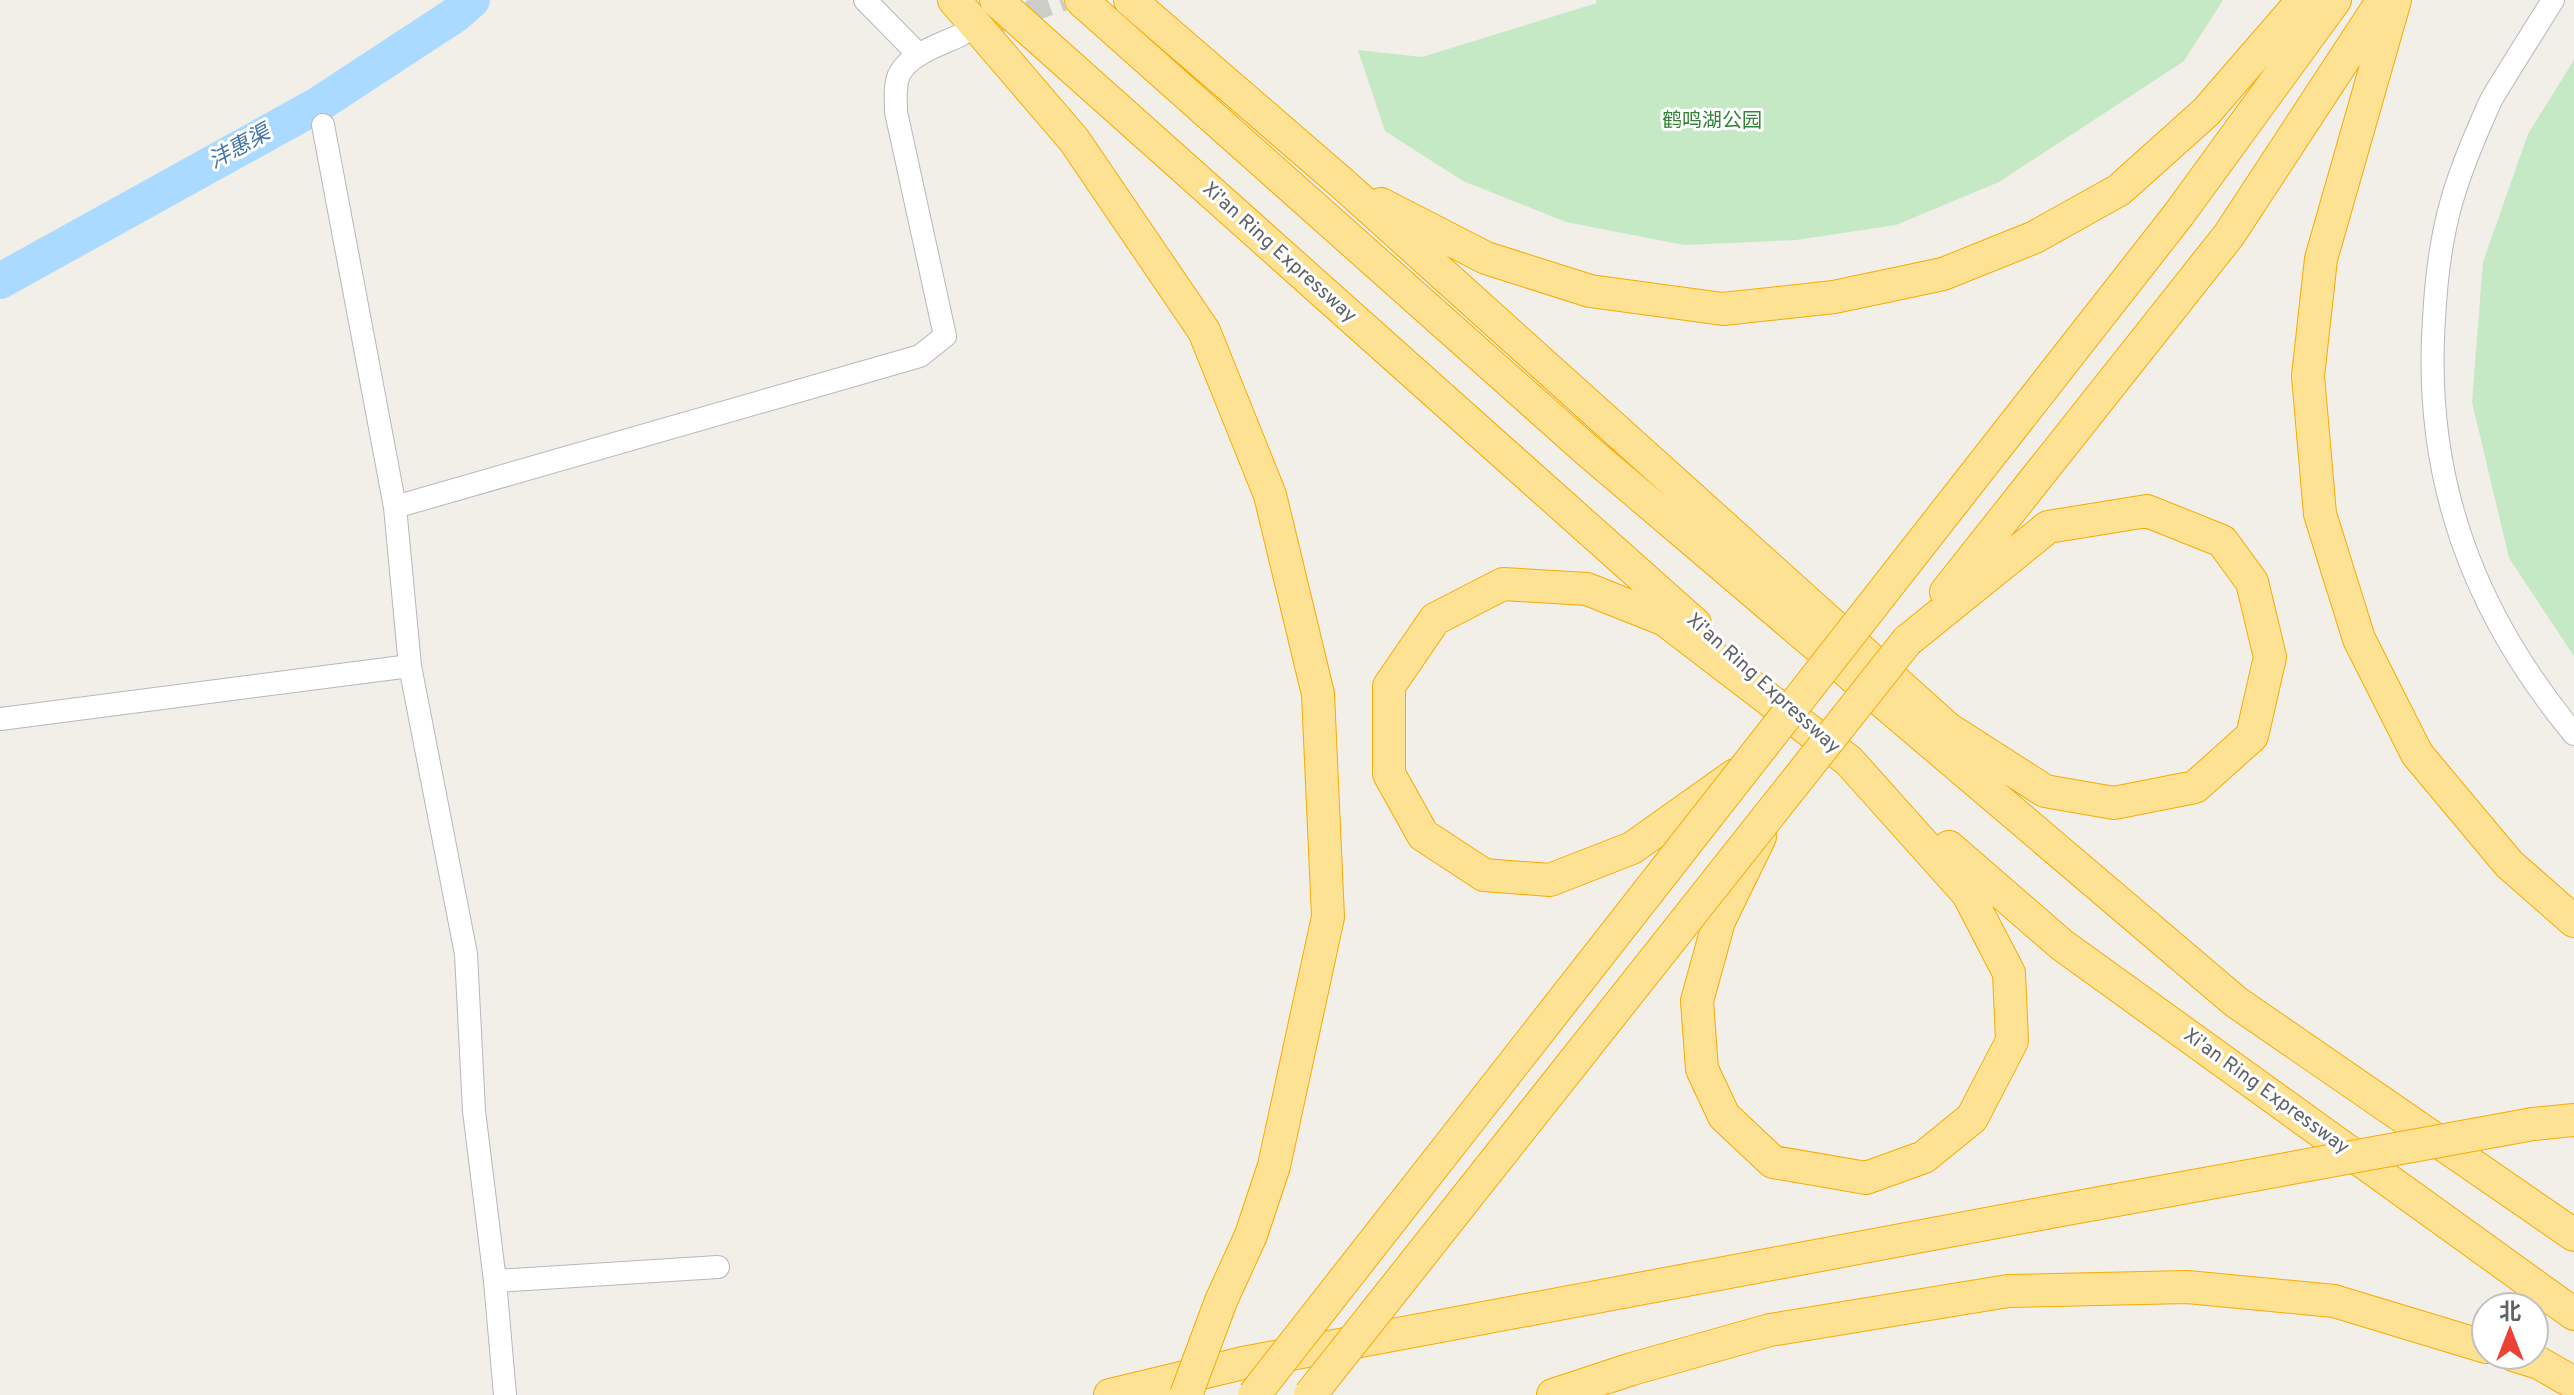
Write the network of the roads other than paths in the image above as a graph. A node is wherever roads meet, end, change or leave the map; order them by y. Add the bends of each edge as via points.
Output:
1 (865, 0) edge
2 (954, 0) edge
3 (996, 0) edge
4 (1081, 0) edge
5 (1130, 0) edge
6 (2303, 0) edge
7 (2335, 0) edge
8 (2383, 0) edge
9 (2395, 0) edge
10 (2553, 0) edge
11 (961, 35) tunnel mouth
12 (919, 55) junction
13 (323, 125) dead end
14 (1343, 184) junction
15 (395, 507) junction
16 (1907, 641) junction
17 (410, 666) junction
18 (0, 719) edge
19 (2574, 734) edge
20 (1849, 761) junction
21 (1745, 768) junction
22 (1774, 809) junction
23 (2574, 921) edge
24 (2574, 1120) edge
25 (2574, 1235) edge
26 (718, 1267) dead end
27 (495, 1281) junction
28 (2574, 1314) edge
29 (2470, 1342) edge
30 (2550, 1369) edge
31 (2574, 1383) edge
32 (505, 1395) edge
33 (1110, 1395) edge
34 (1186, 1395) edge
35 (1254, 1395) edge
36 (1310, 1395) edge
37 (1553, 1395) edge

1 - 12 street
2 - 34 highway, bridge via 1074,140 1204,331 1270,495 1318,694 1328,917 1274,1166
3 - 20 highway, Xi'an Ring Expressway
4 - 25 highway via 1589,452 2236,1002
5 - 14 highway
6 - 14 highway via 2206,112 2119,190 2035,237 1943,274 1834,297 1723,309 1590,291 1486,258
7 - 21 highway, bridge via 2179,214
8 - 16 highway via 2229,235
9 - 23 highway via 2321,259 2308,376 2320,514 2359,639 2417,754 2509,864
10 - 19 street via 2488,105 2452,201 2436,284 2431,364 2435,430 2451,506 2479,586 2502,633
11 - 12 street
12 - 15 street via 900,72 896,112 945,336 920,356
13 - 15 street
14 - 16 highway via 1947,728 2045,791 2114,803 2195,787 2252,736 2270,657 2252,582 2222,541 2147,511 2048,527
15 - 17 street
16 - 22 highway, bridge
17 - 18 street
17 - 27 street via 466,954 474,1111
20 - 21 highway, bridge via 1665,620 1587,589 1503,584 1435,619 1389,686 1389,774 1423,835 1484,875 1550,880 1632,848
20 - 22 highway, bridge via 1968,894 2009,973 2012,1041 1972,1118 1924,1157 1866,1178 1773,1162 1724,1116 1702,1069 1697,1001 1719,921
20 - 28 highway, Xi'an Ring Expressway via 2062,945
21 - 35 highway, bridge
22 - 36 highway, bridge
24 - 33 highway, bridge via 1243,1363
26 - 27 street
27 - 32 street
29 - 37 highway via 2334,1301 2187,1287 2008,1291 1770,1330
30 - 31 highway

